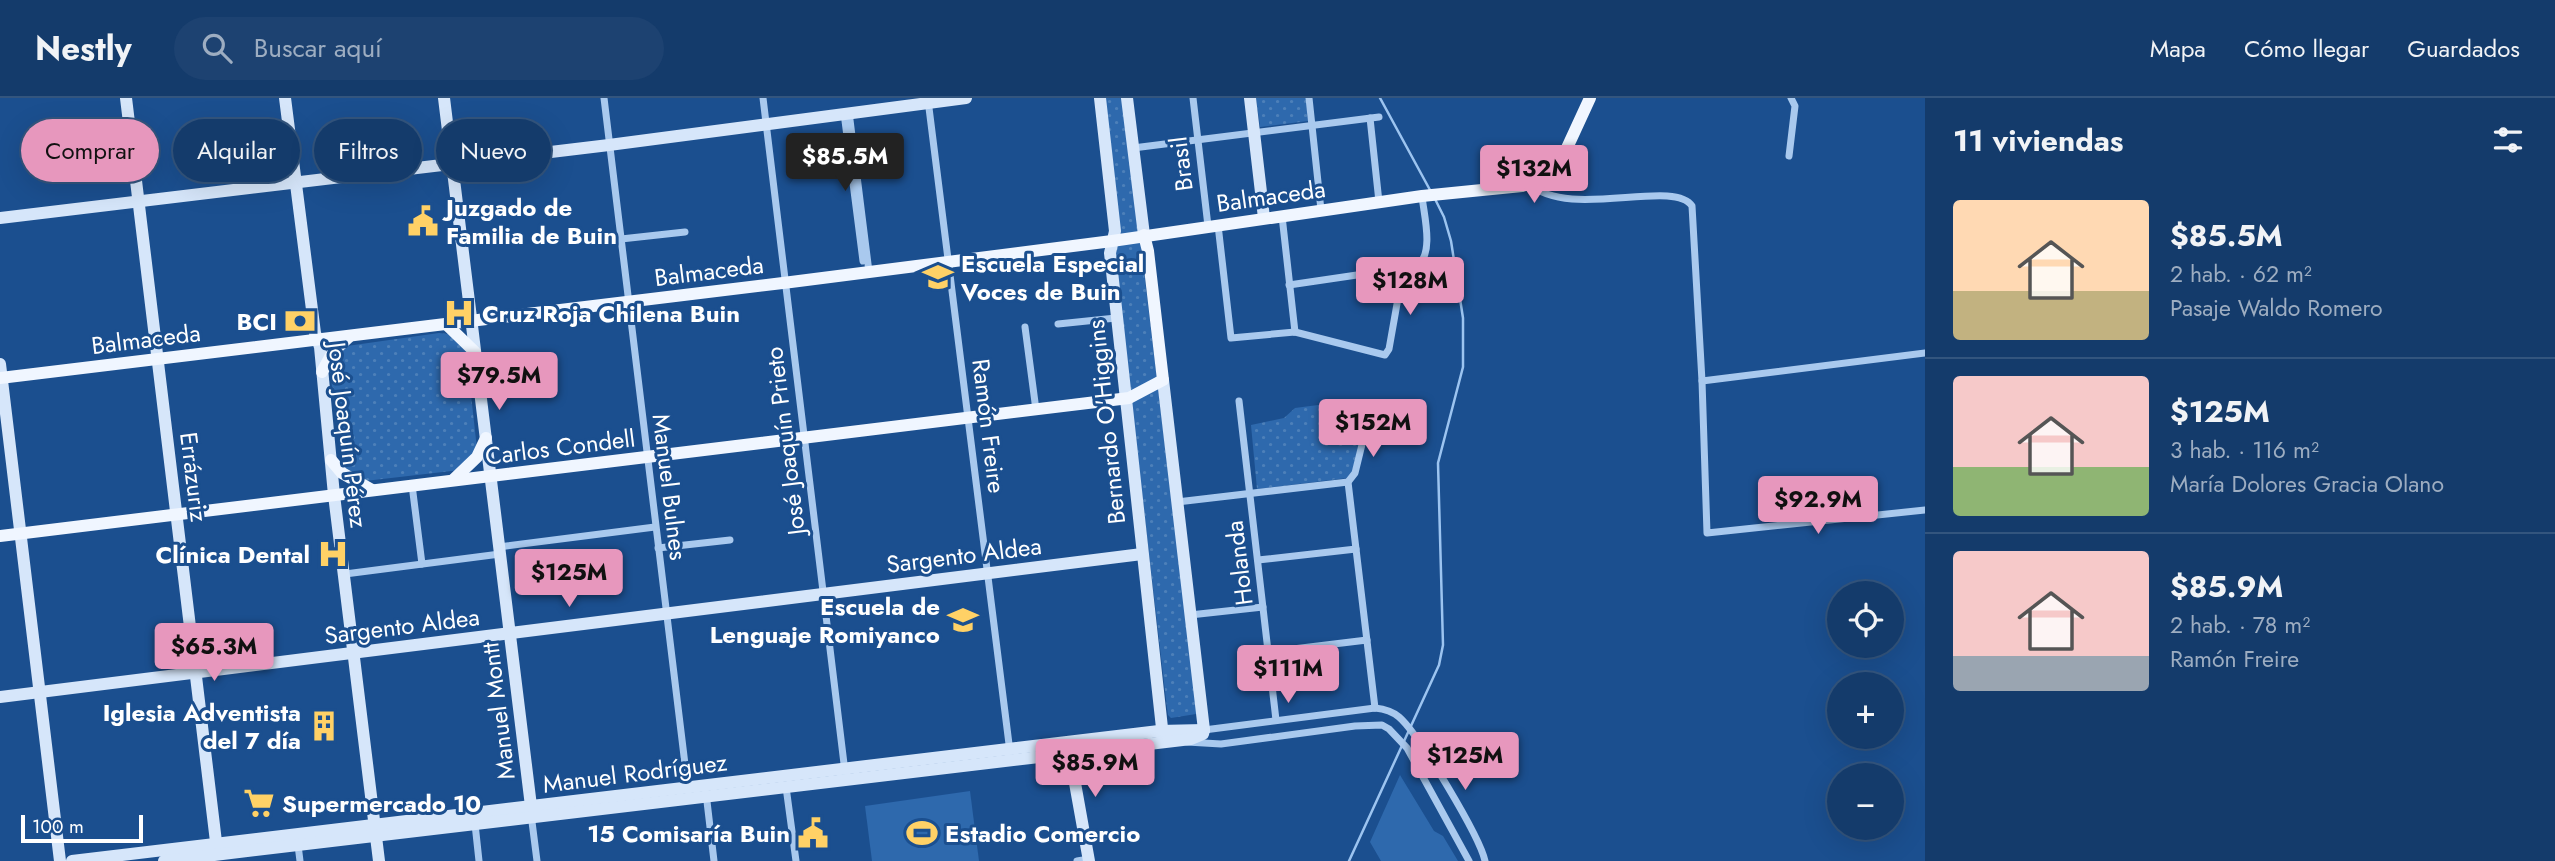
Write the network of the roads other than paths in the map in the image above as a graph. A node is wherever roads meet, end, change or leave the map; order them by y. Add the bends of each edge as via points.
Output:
1 (126, 98) edge
2 (285, 98) edge
3 (444, 98) edge
4 (604, 98) edge
5 (763, 98) edge
6 (966, 98) edge
7 (1100, 98) edge
8 (1127, 98) edge
9 (1193, 98) edge
10 (1250, 98) edge
11 (1309, 98) edge
12 (1590, 98) edge
13 (1791, 98) edge
14 (927, 100) edge
15 (847, 112) junction
16 (288, 119) edge
17 (447, 119) edge
18 (766, 122) junction
19 (1312, 125) junction
20 (1254, 133) junction
21 (1198, 140) junction
22 (609, 145) junction
23 (1133, 148) junction
24 (551, 152) edge
25 (1789, 156) dead end
26 (436, 165) edge
27 (296, 182) joint
28 (300, 182) edge
29 (454, 182) edge
30 (1530, 184) junction
31 (1429, 195) junction
32 (139, 202) junction
33 (1379, 202) junction
34 (1321, 210) junction
35 (1282, 216) junction
36 (0, 218) edge
37 (1264, 218) junction
38 (1213, 225) junction
39 (685, 232) dead end
40 (1144, 235) junction
41 (621, 239) junction
42 (1112, 241) junction
43 (948, 262) junction
44 (1403, 270) junction
45 (867, 272) junction
46 (785, 282) junction
47 (1289, 285) junction
48 (628, 302) junction
49 (1116, 318) junction
50 (471, 322) junction
51 (446, 324) junction
52 (1058, 324) dead end
53 (1025, 327) dead end
54 (1294, 332) junction
55 (350, 335) junction
56 (317, 340) junction
57 (475, 352) junction
58 (1925, 353) edge
59 (158, 359) junction
60 (323, 372) junction
61 (1, 373) edge
62 (1163, 380) junction
63 (1702, 380) junction
64 (1124, 399) junction
65 (1239, 401) dead end
66 (1036, 410) junction
67 (1369, 416) dead end
68 (967, 418) junction
69 (486, 438) junction
70 (804, 438) junction
71 (647, 457) junction
72 (331, 460) junction
73 (490, 477) junction
74 (453, 481) junction
75 (1348, 482) junction
76 (412, 485) junction
77 (373, 491) junction
78 (1250, 494) junction
79 (334, 495) junction
80 (1177, 502) junction
81 (1925, 510) edge
82 (178, 515) junction
83 (655, 527) junction
84 (20, 534) junction
85 (0, 536) edge
86 (730, 540) dead end
87 (658, 548) junction
88 (1356, 549) junction
89 (499, 550) junction
90 (1142, 554) junction
91 (1258, 560) junction
92 (422, 564) junction
93 (345, 574) junction
94 (986, 574) junction
95 (824, 594) junction
96 (1263, 607) junction
97 (666, 614) junction
98 (1190, 615) junction
99 (509, 634) junction
100 (1367, 640) junction
101 (1268, 652) junction
102 (355, 653) junction
103 (196, 673) junction
104 (39, 693) junction
105 (0, 697) edge
106 (1375, 708) junction
107 (1276, 720) junction
108 (1204, 730) junction
109 (1163, 736) junction
110 (1178, 741) junction
111 (1069, 747) junction
112 (1010, 754) junction
113 (846, 774) junction
114 (786, 787) junction
115 (706, 791) junction
116 (688, 793) junction
117 (1459, 809) junction
118 (531, 811) junction
119 (1445, 817) junction
120 (475, 824) junction
121 (376, 830) junction
122 (298, 845) junction
123 (217, 853) edge
124 (161, 858) edge
125 (1085, 860) edge
126 (60, 861) edge
127 (72, 861) edge
128 (300, 861) edge
129 (379, 861) edge
130 (479, 861) edge
131 (537, 861) edge
132 (714, 861) edge
133 (796, 861) edge
134 (1469, 861) edge
135 (1485, 861) edge

1 - 32 street, Errázuriz
2 - 16 street, José Joaquín Pérez
3 - 17 street, Manuel Montt
4 - 22 street, Manuel Bulnes
5 - 18 street, José Joaquín Prieto
6 - 14 street
7 - 42 street, Bernardo O'Higgins via 1115,231
8 - 23 street
9 - 21 street, Brasil
10 - 20 street
11 - 19 street
12 - 30 main road via 1561,161 1544,178
13 - 25 street via 1795,106
14 - 15 street
14 - 43 street, Ramón Freire
15 - 18 street
15 - 45 street
18 - 22 street
18 - 46 street, José Joaquín Prieto
19 - 20 street
19 - 33 street via 1375,118
19 - 34 street
20 - 21 street
20 - 37 street
21 - 23 street
21 - 38 street, Brasil
22 - 24 street
22 - 41 street, Manuel Bulnes
23 - 40 street
26 - 28 street
27 - 32 street
27 - 56 street, José Joaquín Pérez
29 - 50 street, Manuel Montt
30 - 31 main road, Balmaceda
30 - 63 street via 1563,200 1667,195 1689,201 1694,214
31 - 33 main road, Balmaceda
31 - 44 street via 1424,259 1418,267
32 - 36 street
32 - 59 street, Errázuriz
33 - 34 main road, Balmaceda
34 - 35 main road, Balmaceda
35 - 37 main road, Balmaceda
35 - 47 street
37 - 38 main road, Balmaceda
38 - 40 main road, Balmaceda
38 - 54 street via 1231,338
39 - 41 street
40 - 42 main road, Balmaceda
40 - 62 main road
41 - 48 street, Manuel Bulnes
42 - 43 main road, Balmaceda
42 - 49 street, Bernardo O'Higgins
43 - 45 main road, Balmaceda
43 - 68 street, Ramón Freire
44 - 47 street
44 - 54 street via 1387,354
45 - 46 main road, Balmaceda
46 - 48 main road, Balmaceda
46 - 70 street, José Joaquín Prieto
47 - 54 street
48 - 50 main road, Balmaceda
48 - 71 street, Manuel Bulnes
49 - 52 street
49 - 64 street, Bernardo O'Higgins
50 - 51 main road, Balmaceda
50 - 57 street, Manuel Montt
51 - 55 main road, Balmaceda
51 - 57 main road
53 - 66 street
55 - 56 main road, Balmaceda
55 - 60 main road via 333,352
56 - 59 main road, Balmaceda
56 - 60 street, José Joaquín Pérez
57 - 69 street, Manuel Montt
58 - 63 street
59 - 61 main road, Balmaceda
59 - 82 street, Errázuriz
60 - 72 street, José Joaquín Pérez
61 - 84 street
62 - 64 main road, Carlos Condell
62 - 80 street
63 - 81 street via 1707,533
64 - 66 main road, Carlos Condell
64 - 90 street, Bernardo O'Higgins
65 - 78 street, Holanda
66 - 68 main road, Carlos Condell
67 - 75 street via 1355,473
68 - 70 main road, Carlos Condell
68 - 94 street, Ramón Freire
69 - 73 street, Manuel Montt
69 - 74 main road via 477,457
70 - 71 main road, Carlos Condell
70 - 95 street, José Joaquín Prieto
71 - 73 main road, Carlos Condell
71 - 83 street, Manuel Bulnes
72 - 77 main road via 342,473
72 - 79 street, José Joaquín Pérez
73 - 74 main road, Carlos Condell
73 - 89 street, Manuel Montt
74 - 76 main road, Carlos Condell
75 - 78 street
75 - 88 street
76 - 77 main road, Carlos Condell
76 - 92 street
77 - 79 main road, Carlos Condell
78 - 80 street
78 - 91 street, Holanda
79 - 82 main road, Carlos Condell
79 - 93 street, José Joaquín Pérez
80 - 98 street
82 - 84 main road, Carlos Condell
82 - 103 street, Errázuriz
83 - 87 street, Manuel Bulnes
83 - 89 street
84 - 85 main road, Carlos Condell
84 - 104 street
86 - 87 street
87 - 97 street, Manuel Bulnes
88 - 91 street
88 - 100 street
89 - 92 street
89 - 99 street, Manuel Montt
90 - 94 street, Sargento Aldea
90 - 109 street, Bernardo O'Higgins
91 - 96 street, Holanda
92 - 93 street
93 - 102 street, José Joaquín Pérez
94 - 95 street, Sargento Aldea
94 - 112 street, Ramón Freire
95 - 97 street, Sargento Aldea
95 - 113 street, José Joaquín Prieto
96 - 98 street
96 - 101 street, Holanda
97 - 99 street, Sargento Aldea
97 - 116 street, Manuel Bulnes
98 - 108 street
99 - 102 street, Sargento Aldea
99 - 118 street, Manuel Montt
100 - 101 street
100 - 106 street
101 - 107 street, Holanda
102 - 103 street, Sargento Aldea
102 - 121 street, José Joaquín Pérez
103 - 104 street, Sargento Aldea
103 - 123 street, Errázuriz
104 - 105 street, Sargento Aldea
104 - 126 street
106 - 107 street, Manuel Rodríguez
106 - 117 street via 1392,712 1406,725
107 - 108 street, Manuel Rodríguez
108 - 109 street, Manuel Rodríguez
108 - 110 street, Manuel Rodríguez via 1198,737
109 - 110 street, Manuel Rodríguez
109 - 111 street, Manuel Rodríguez
110 - 119 street via 1221,744 1382,725 1407,748
111 - 112 street, Manuel Rodríguez
111 - 125 street
112 - 113 street, Manuel Rodríguez
113 - 114 street, Manuel Rodríguez
113 - 115 street, Manuel Rodríguez
114 - 115 street, Manuel Rodríguez
114 - 133 street
115 - 116 street, Manuel Rodríguez
115 - 132 street
116 - 118 street, Manuel Rodríguez
117 - 119 street
117 - 135 street
118 - 120 street, Manuel Rodríguez
118 - 121 street, Manuel Rodríguez
118 - 131 street, Manuel Montt
119 - 134 street
120 - 121 street, Manuel Rodríguez
120 - 130 street
121 - 122 street, Manuel Rodríguez
121 - 123 street, Manuel Rodríguez
121 - 129 street, José Joaquín Pérez
122 - 123 street, Manuel Rodríguez
122 - 128 street
123 - 124 street, Manuel Rodríguez
124 - 127 street, Manuel Rodríguez

